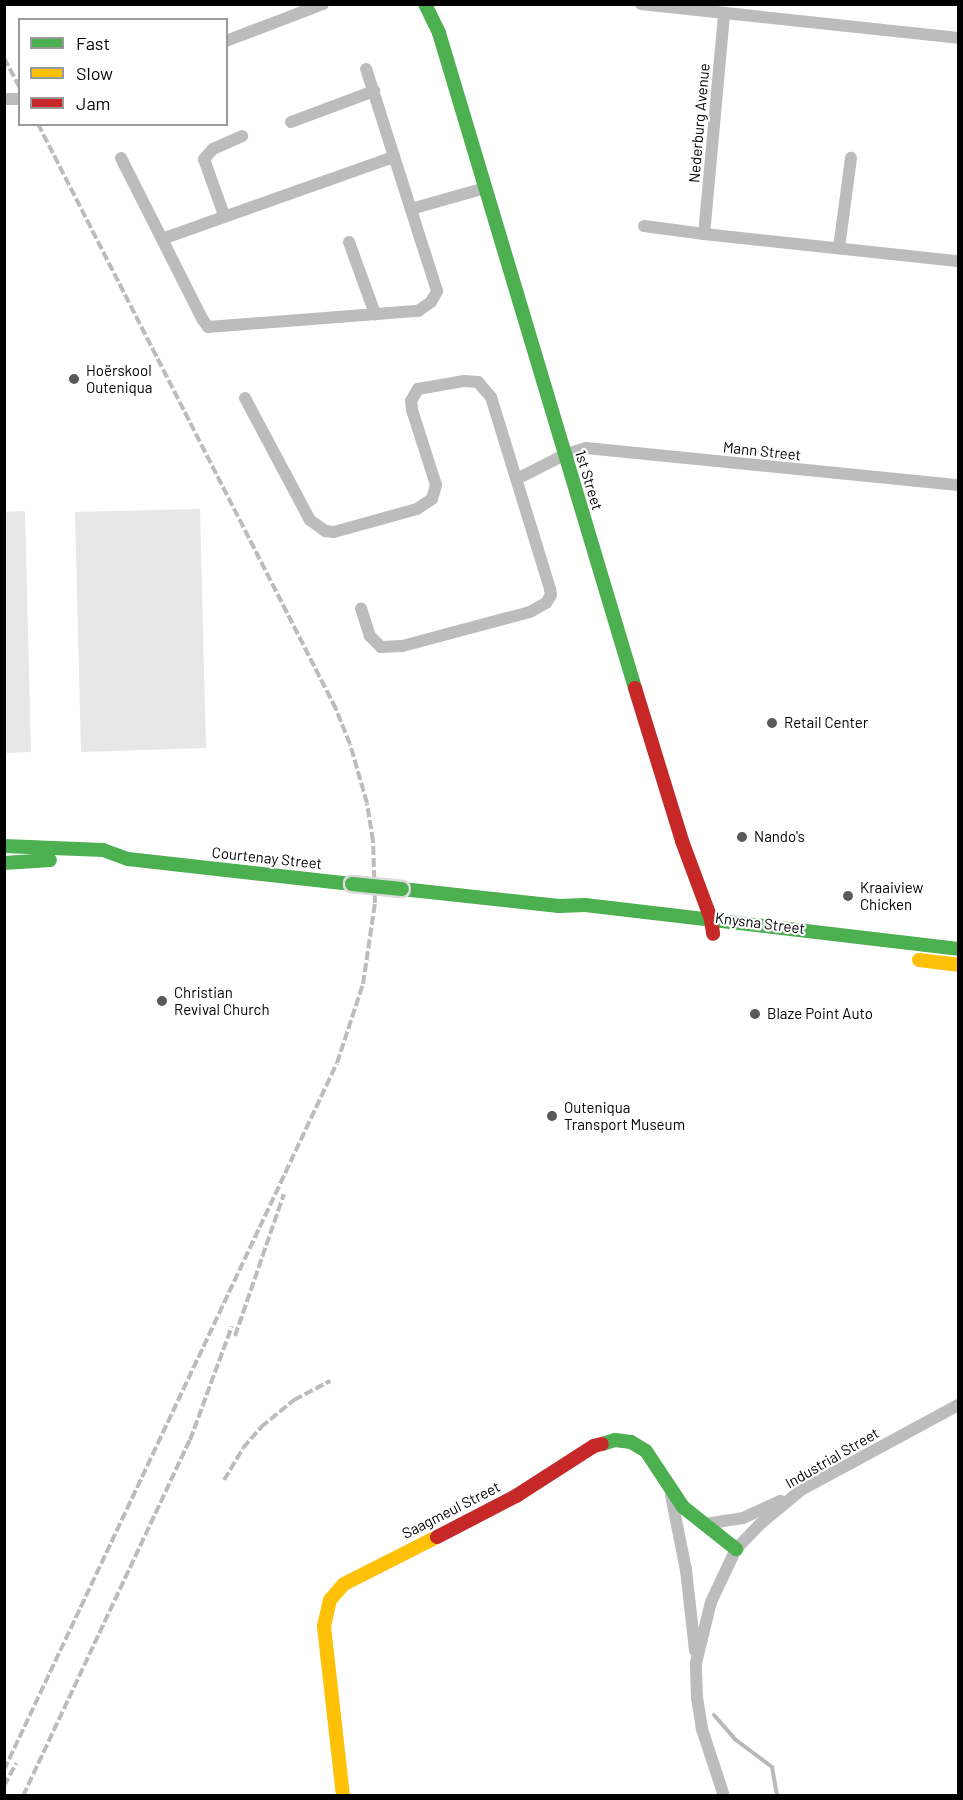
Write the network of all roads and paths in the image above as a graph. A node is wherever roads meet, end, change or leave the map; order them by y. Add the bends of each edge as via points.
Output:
1 (323, 4) edge
2 (425, 4) edge
3 (436, 4) edge
4 (640, 4) edge
5 (724, 15) junction
6 (439, 33) junction
7 (958, 38) edge
8 (228, 40) edge
9 (366, 69) dead end
10 (374, 91) junction
11 (291, 122) dead end
12 (242, 136) dead end
13 (394, 157) junction
14 (121, 158) dead end
15 (851, 158) dead end
16 (485, 188) junction
17 (411, 209) junction
18 (224, 215) junction
19 (644, 226) dead end
20 (704, 234) junction
21 (162, 239) junction
22 (349, 242) dead end
23 (839, 248) junction
24 (958, 261) edge
25 (375, 314) junction
26 (245, 398) dead end
27 (564, 455) junction
28 (517, 480) junction
29 (958, 485) edge
30 (361, 608) dead end
31 (4, 846) edge
32 (128, 859) junction
33 (4, 862) edge
34 (402, 889) joint
35 (559, 906) junction
36 (711, 919) junction
37 (713, 934) junction
38 (833, 949) dead end
39 (958, 949) edge
40 (904, 958) dead end
41 (958, 965) edge
42 (958, 1405) edge
43 (670, 1489) junction
44 (801, 1490) junction
45 (705, 1524) junction
46 (736, 1549) junction
47 (696, 1663) junction
48 (343, 1796) edge
49 (724, 1796) edge

1 - 8 street
2 - 6 main road, 1st Street
3 - 6 street, 1st Street
4 - 5 street
5 - 7 street
5 - 20 street, Nederburg Avenue
6 - 16 main road, 1st Street
9 - 10 street
10 - 11 street
10 - 13 street
12 - 18 street via 213,149 204,159
13 - 17 street
13 - 18 street
14 - 21 street
15 - 23 street
16 - 17 street
16 - 27 main road, 1st Street
17 - 25 street via 436,297 418,311
18 - 21 street
19 - 20 street
20 - 23 street
21 - 25 street via 208,327
22 - 25 street
23 - 24 street
26 - 28 street via 310,520 325,531 342,531 417,509 432,499 436,485 411,401 418,389 426,386 464,381 478,382 485,388
27 - 28 street, Mann Street
27 - 29 street, Mann Street via 601,448
27 - 36 main road, 1st Street via 682,841
28 - 30 street via 550,589 551,595 541,608 402,646 381,647 370,636
31 - 32 main road, Courtenay Street via 103,850
32 - 33 main road, Courtenay Street via 113,864
32 - 34 main road, Courtenay Street, bridge
34 - 35 main road, Knysna Street
35 - 36 main road, Knysna Street
35 - 37 main road, Knysna Street via 604,920
36 - 37 main road, 1st Street
36 - 39 main road, Knysna Street
37 - 38 main road, Knysna Street
40 - 41 main road
42 - 44 street, Industrial Street
43 - 45 main road, Saagmeul Street via 683,1507
43 - 47 street via 686,1570
43 - 48 main road, Saagmeul Street via 646,1451 631,1442 608,1441 516,1496 344,1584 330,1600 324,1626
44 - 45 street via 743,1518
44 - 46 street, Industrial Street
45 - 46 main road, Saagmeul Street
46 - 47 street, Industrial Street via 711,1602
47 - 49 street, Industrial Street via 702,1729

